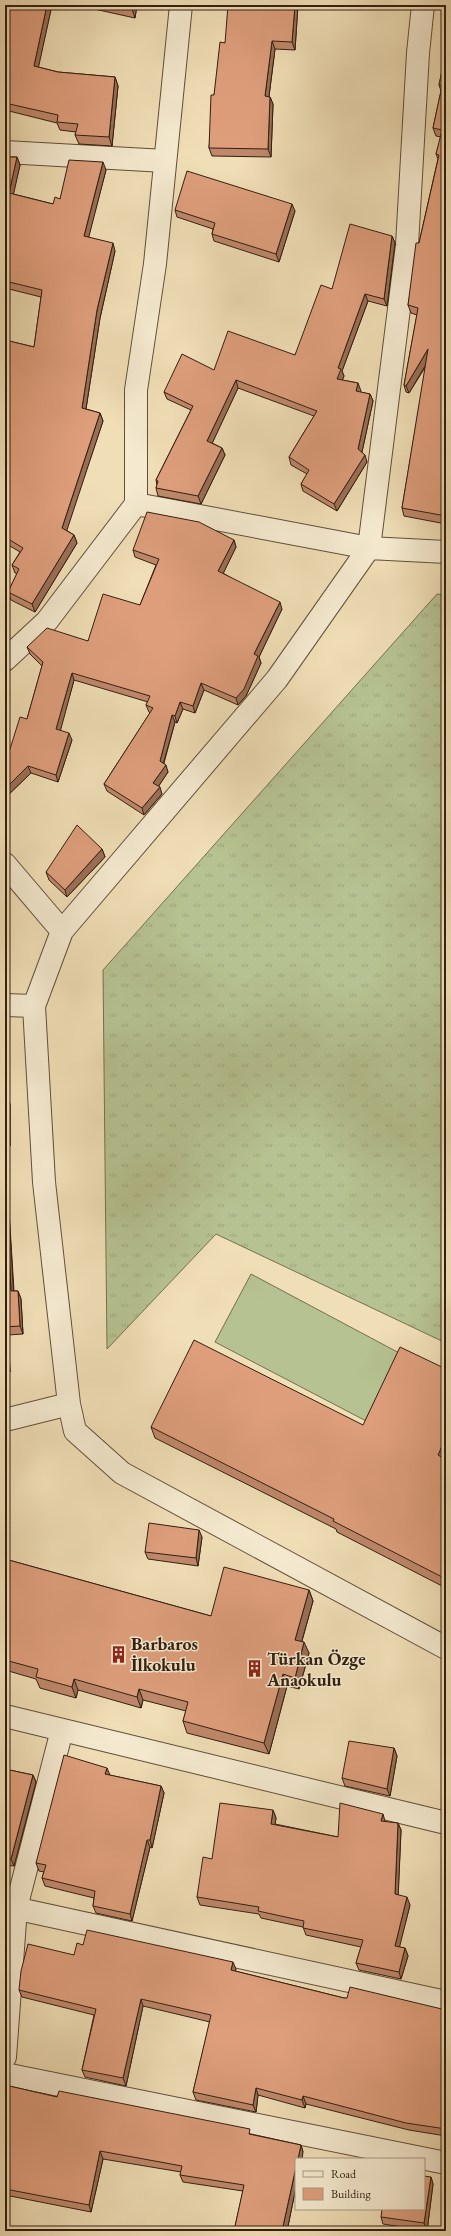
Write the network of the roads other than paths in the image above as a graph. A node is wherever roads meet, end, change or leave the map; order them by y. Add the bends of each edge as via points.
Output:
1 (181, 5) edge
2 (423, 5) edge
3 (5, 152) edge
4 (165, 162) junction
5 (136, 504) junction
6 (368, 548) junction
7 (446, 552) edge
8 (5, 660) edge
9 (5, 864) edge
10 (62, 931) junction
11 (5, 1005) edge
12 (34, 1006) junction
13 (69, 1404) junction
14 (5, 1420) edge
15 (446, 1648) edge
16 (5, 1716) edge
17 (62, 1730) junction
18 (446, 1823) edge
19 (10, 1907) edge
20 (446, 2002) edge
21 (5, 2057) edge
22 (5, 2074) edge
23 (421, 2158) edge
24 (425, 2159) edge
25 (446, 2163) edge

1 - 4 street
2 - 6 street via 407,245
3 - 4 street
4 - 5 street via 155,264 136,390
5 - 6 street
5 - 8 street via 46,621
6 - 7 street
6 - 10 street via 277,679
9 - 10 street
10 - 12 street
11 - 12 street
12 - 13 street via 44,1182
13 - 14 street
13 - 15 street via 75,1431 122,1473
16 - 17 street
17 - 18 street
17 - 19 street
19 - 20 street
19 - 21 street
22 - 23 street
24 - 25 street

